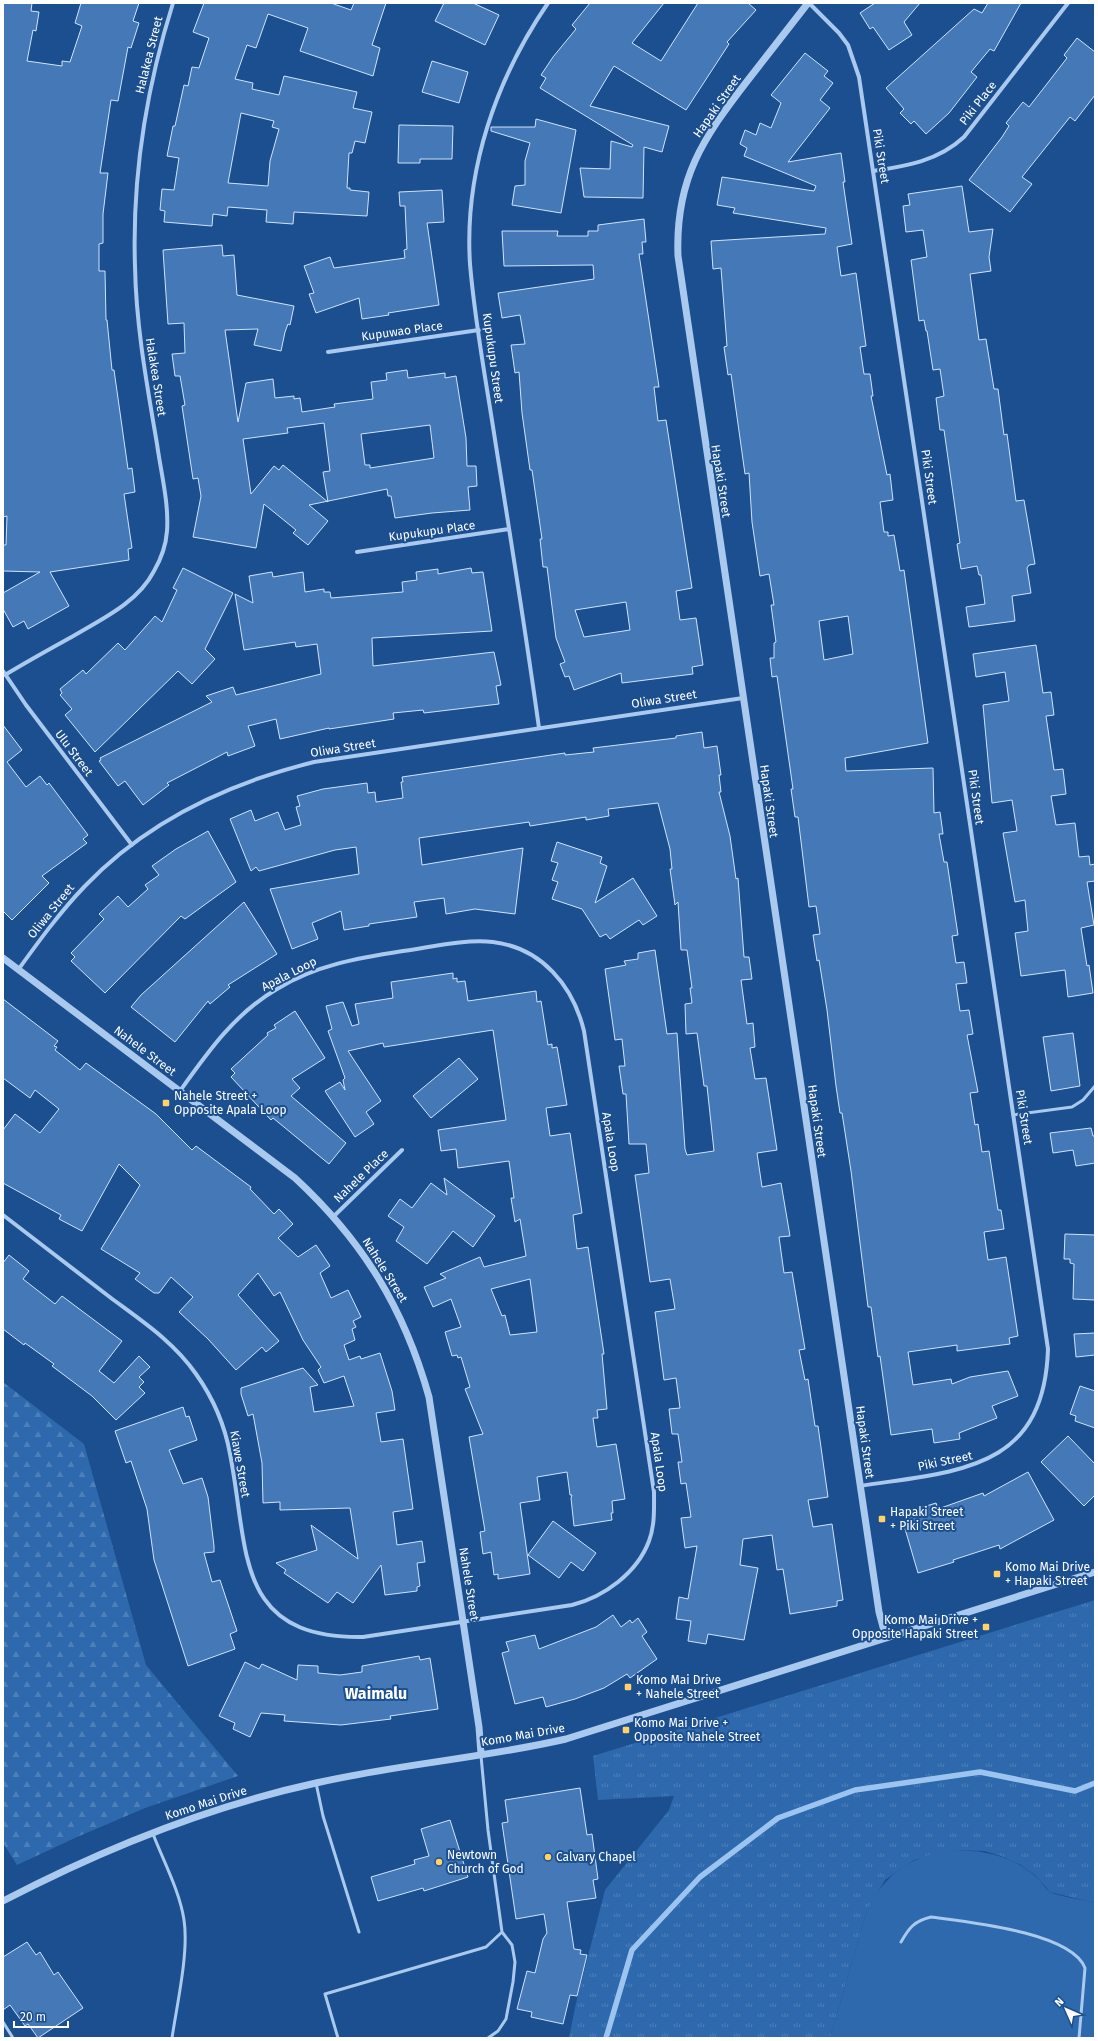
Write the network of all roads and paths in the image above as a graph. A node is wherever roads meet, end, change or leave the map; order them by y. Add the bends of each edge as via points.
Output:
1 (173, 3) edge
2 (548, 3) edge
3 (809, 3) edge
4 (1068, 3) edge
5 (873, 171) junction
6 (479, 330) junction
7 (328, 352) dead end
8 (509, 529) junction
9 (357, 552) dead end
10 (4, 673) edge
11 (743, 698) junction
12 (539, 728) junction
13 (132, 845) junction
14 (3, 958) edge
15 (18, 970) junction
16 (1095, 1086) edge
17 (180, 1091) junction
18 (1013, 1115) junction
19 (402, 1150) dead end
20 (3, 1215) edge
21 (334, 1216) junction
22 (860, 1486) junction
23 (1095, 1572) edge
24 (464, 1622) junction
25 (886, 1638) junction
26 (481, 1754) junction
27 (316, 1783) junction
28 (152, 1832) junction
29 (3, 1901) edge
30 (359, 1932) dead end
31 (502, 1932) junction
32 (901, 1942) dead end
33 (3, 2022) edge
34 (14, 2038) edge
35 (172, 2038) edge
36 (338, 2038) edge
37 (488, 2038) edge
38 (1079, 2038) edge

1 - 10 street, Halakea Street via 146,109 138,160 134,233 140,337 166,503 165,544 148,581 125,604
2 - 6 street, Kupukupu Street via 520,46 510,67 489,122 478,166 472,203 470,264
3 - 5 street, Piki Street via 848,45 859,77
3 - 11 street, Hapaki Street via 708,134 687,178 678,220 679,274
4 - 5 street, Piki Place via 964,137 954,146 914,165
5 - 18 street, Piki Street
6 - 7 street, Kupuwao Place
6 - 8 street, Kupukupu Street
8 - 9 street, Kupukupu Place
8 - 12 street, Kupukupu Street
10 - 13 street, Ulu Street
11 - 12 street, Oliwa Street
11 - 22 street, Hapaki Street
12 - 13 street, Oliwa Street via 314,762 283,770 251,780 191,807
13 - 15 street, Oliwa Street via 85,886
14 - 15 street, Nahele Street
15 - 17 street, Nahele Street
16 - 18 lane via 1083,1100 1072,1107
17 - 21 street, Nahele Street via 294,1178
17 - 24 street, Apala Loop via 221,1036 258,1002 301,976 325,966 350,960 459,943 493,942 512,946 541,961 555,973 573,997 584,1031 654,1492 652,1526 649,1541 634,1566 616,1584 587,1601
18 - 22 street, Piki Street via 1048,1349 1046,1382 1041,1398 1032,1418 1014,1441 1000,1453 983,1462 941,1474
19 - 21 street, Nahele Place
20 - 24 street, Kiawe Street via 151,1327 176,1350 195,1373 214,1406 227,1440 244,1546 250,1568 259,1589 284,1620 307,1630 342,1637 363,1637
21 - 24 street, Nahele Street via 364,1254 391,1296 421,1370 434,1425
22 - 25 street, Hapaki Street via 879,1612
23 - 25 street, Komo Mai Drive
24 - 26 street, Nahele Street via 480,1727
25 - 26 street, Komo Mai Drive via 566,1739
26 - 27 street, Komo Mai Drive
26 - 31 lane
27 - 28 street, Komo Mai Drive via 233,1805
27 - 30 lane via 323,1816
28 - 29 street, Komo Mai Drive via 81,1862
28 - 35 lane via 182,1907 184,1920 183,1955
31 - 36 lane via 486,1947 325,1994
31 - 37 lane via 512,1945 515,1962 513,1982 506,2019 498,2031
32 - 38 lane via 909,1927 919,1920 931,1917 1030,1934 1068,1950 1082,1961 1085,1968
33 - 34 lane

